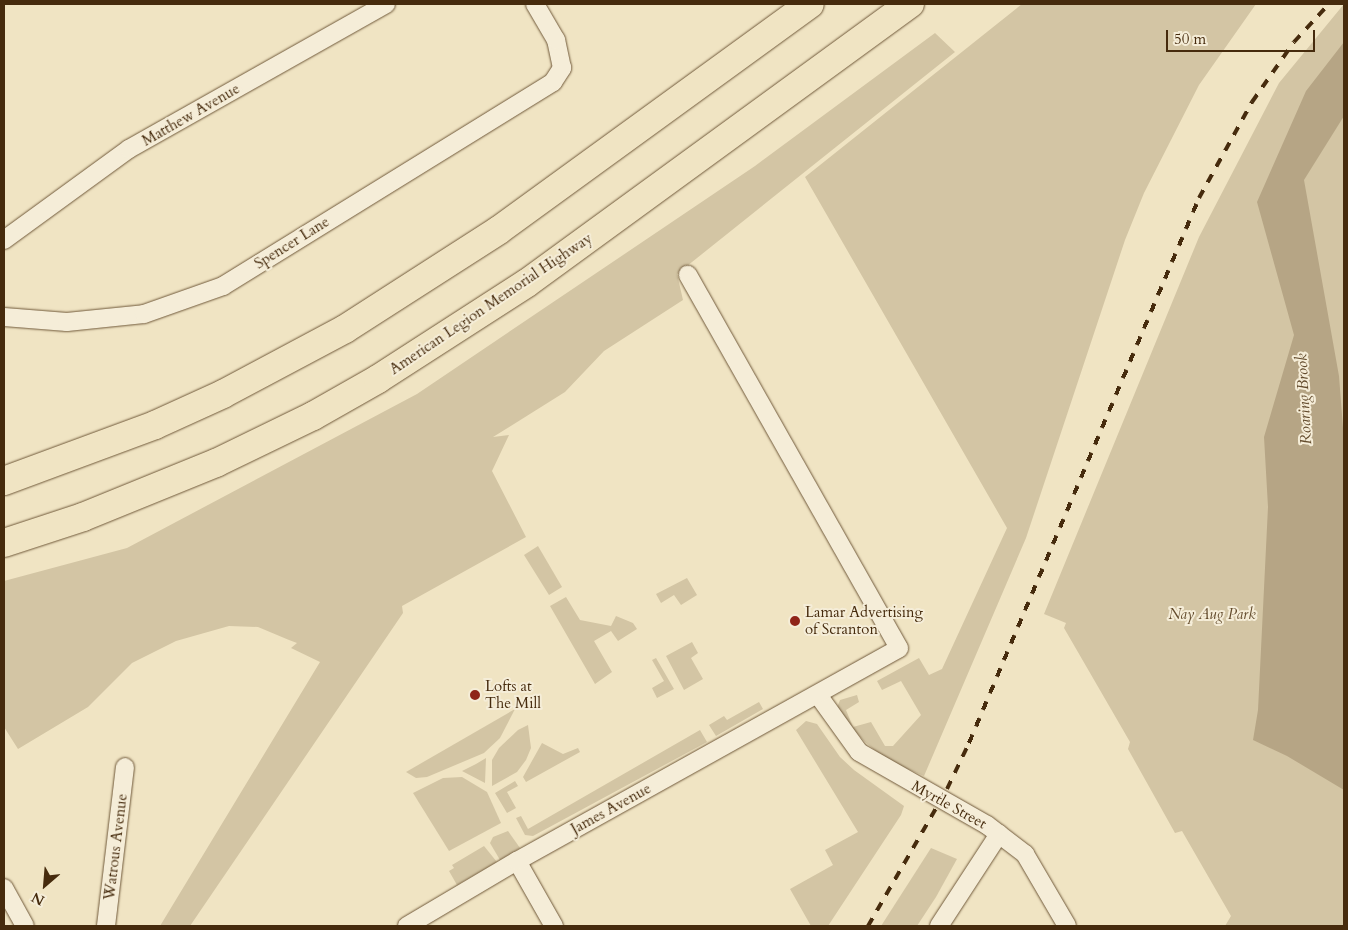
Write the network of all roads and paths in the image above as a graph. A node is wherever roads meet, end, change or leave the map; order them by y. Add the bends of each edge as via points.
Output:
1 (386, 4) edge
2 (535, 4) edge
3 (810, 4) edge
4 (910, 4) edge
5 (4, 240) edge
6 (688, 274) dead end
7 (4, 317) edge
8 (4, 480) edge
9 (4, 543) edge
10 (818, 695) junction
11 (125, 767) dead end
12 (1000, 834) junction
13 (516, 861) junction
14 (4, 888) edge
15 (25, 926) edge
16 (106, 926) edge
17 (407, 926) edge
18 (554, 926) edge
19 (939, 926) edge
20 (1067, 926) edge

1 - 5 street, Matthew Avenue via 129,149
2 - 7 street, Spencer Lane via 556,40 562,68 552,82 223,286 144,314 67,322
3 - 8 highway via 499,230 345,329 223,394 155,425
4 - 9 highway, American Legion Memorial Highway via 527,283 378,379 306,420 216,463 83,517
6 - 10 street, James Avenue via 899,648
10 - 12 street, Myrtle Street via 859,752
10 - 13 street, James Avenue
11 - 16 street, Watrous Avenue
12 - 19 street
12 - 20 street, Myrtle Street via 1025,854
13 - 17 street, James Avenue
13 - 18 street
14 - 15 street

